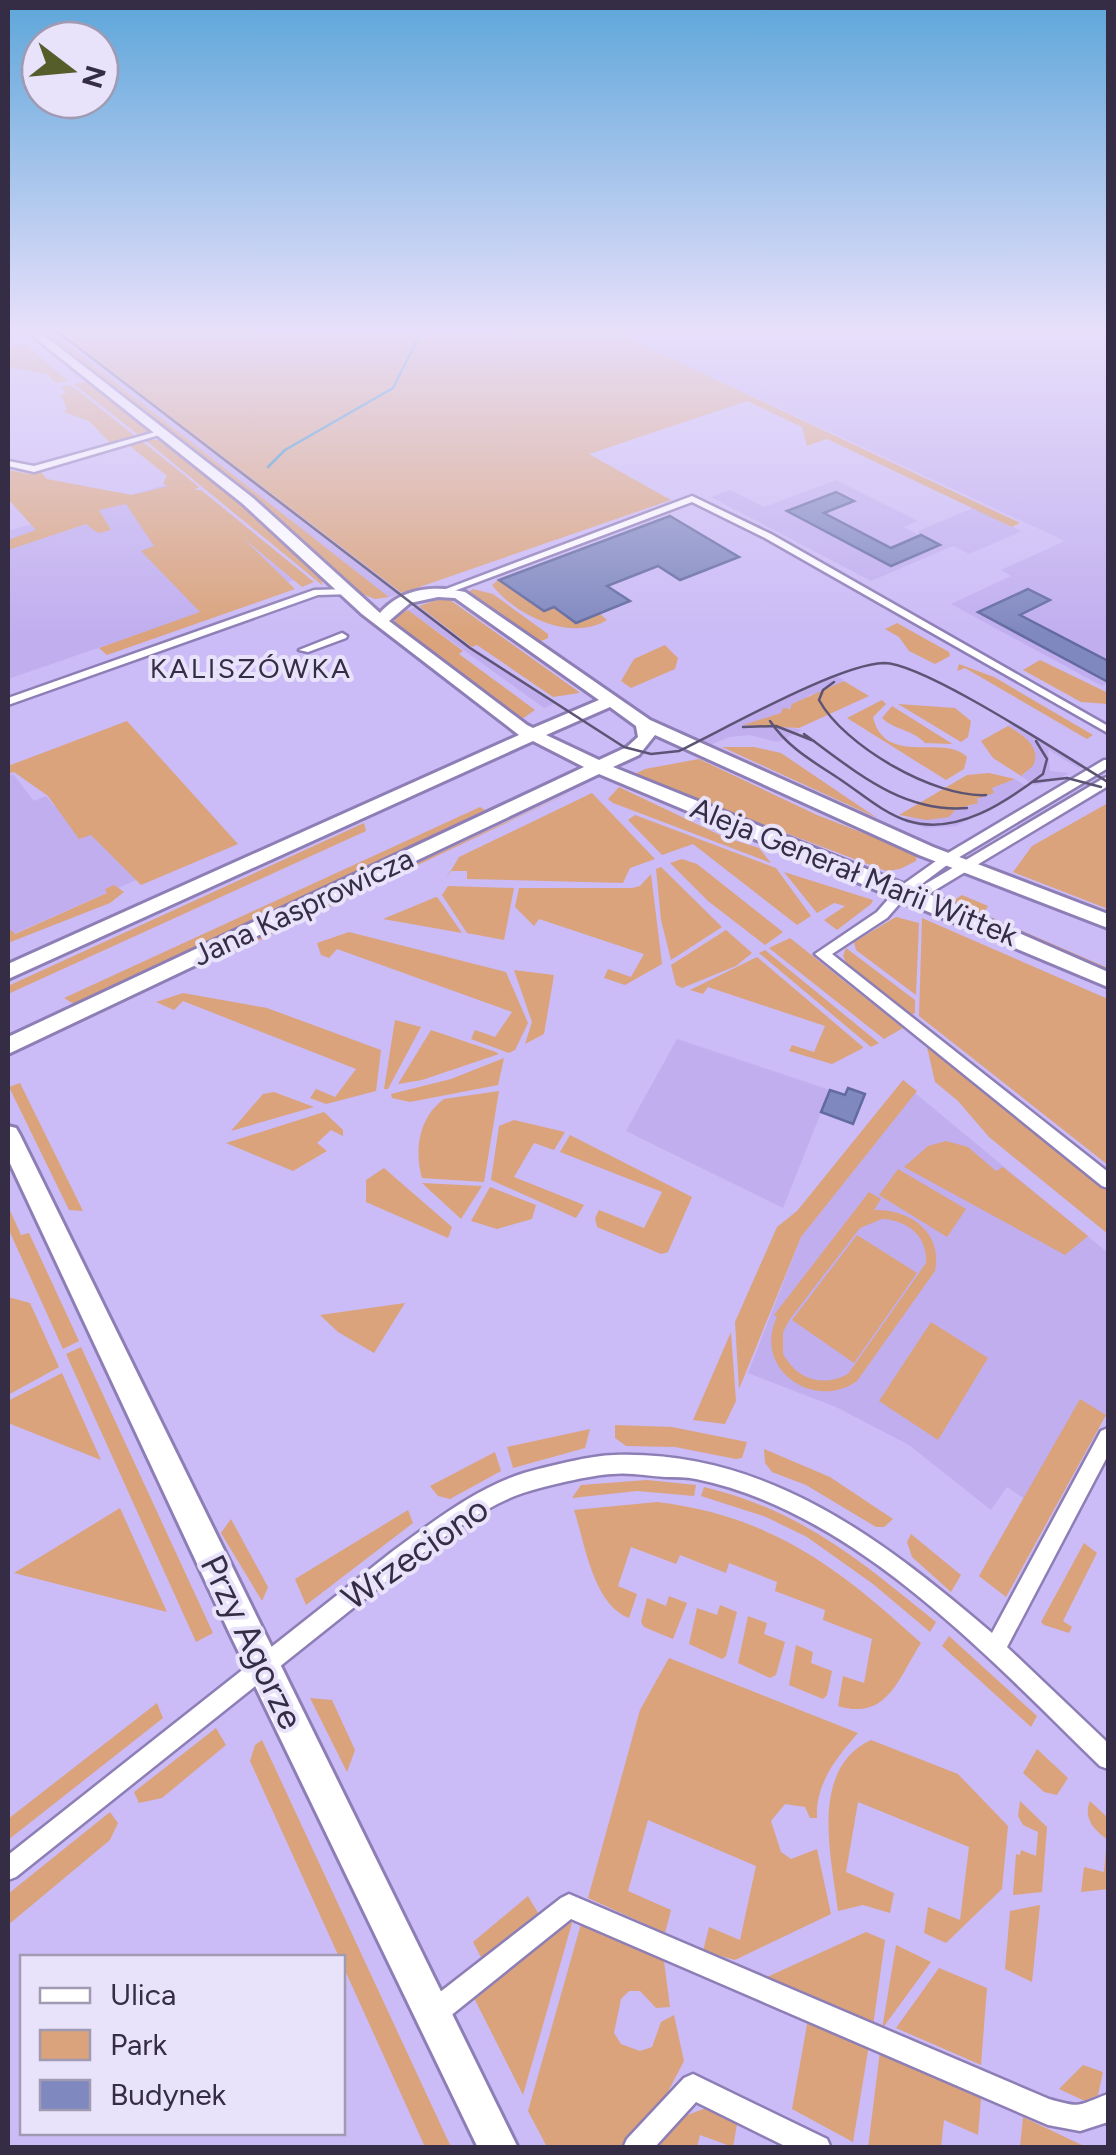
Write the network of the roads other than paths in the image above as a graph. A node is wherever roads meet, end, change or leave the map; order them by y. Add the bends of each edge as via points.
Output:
1 (162, 432) edge
2 (160, 433) edge
3 (8, 464) edge
4 (692, 499) junction
5 (330, 576) junction
6 (322, 590) junction
7 (350, 592) junction
8 (444, 592) junction
9 (400, 602) junction
10 (381, 622) junction
11 (914, 622) junction
12 (342, 636) dead end
13 (304, 650) dead end
14 (8, 702) edge
15 (609, 702) junction
16 (488, 706) junction
17 (644, 724) junction
18 (1108, 730) edge
19 (532, 735) junction
20 (1108, 763) edge
21 (471, 764) junction
22 (598, 767) junction
23 (1108, 781) edge
24 (956, 863) junction
25 (905, 898) junction
26 (1108, 921) edge
27 (42, 957) junction
28 (8, 964) edge
29 (8, 972) edge
30 (1108, 980) edge
31 (8, 1046) edge
32 (8, 1135) edge
33 (1108, 1181) edge
34 (1108, 1437) edge
35 (995, 1649) junction
36 (265, 1666) junction
37 (1108, 1758) edge
38 (8, 1868) edge
39 (434, 2012) junction
40 (1108, 2107) edge
41 (499, 2148) edge
42 (636, 2148) edge
43 (818, 2148) edge

1 - 5 street, Aleja Generał Marii Wittek
2 - 3 street via 34,468
4 - 8 street
4 - 11 street
4 - 11 street
5 - 6 street
5 - 7 street, Aleja Generał Marii Wittek
6 - 7 street
6 - 14 street
7 - 9 street via 374,602
7 - 10 street, Aleja Generał Marii Wittek
8 - 9 street
8 - 15 street, Aleja Generał Marii Wittek via 466,599
9 - 10 street
10 - 16 street, Aleja Generał Marii Wittek
11 - 18 street
12 - 13 street
15 - 17 street, Aleja Generał Marii Wittek
15 - 19 street, Jana Kasprowicza
16 - 19 street, Aleja Generał Marii Wittek
16 - 21 street via 498,734
17 - 22 street, Jana Kasprowicza via 648,734 640,746
17 - 24 street, Aleja Generał Marii Wittek
19 - 21 street, Jana Kasprowicza
19 - 22 street, Aleja Generał Marii Wittek
20 - 24 street
21 - 27 street, Jana Kasprowicza
22 - 25 street, Aleja Generał Marii Wittek
22 - 31 street, Jana Kasprowicza
23 - 24 street
24 - 25 street
24 - 26 street, Aleja Generał Marii Wittek
25 - 30 street, Aleja Generał Marii Wittek
25 - 33 street via 822,954
27 - 28 street
27 - 29 street, Jana Kasprowicza
32 - 36 street, Przy Agorze
34 - 35 street
35 - 36 street, Wrzeciono via 822,1514 741,1482 653,1463 558,1474 492,1498 400,1558
35 - 37 street, Wrzeciono
36 - 38 street, Wrzeciono
36 - 39 street, Przy Agorze
39 - 40 street via 569,1906 1048,2112 1092,2119
39 - 41 street, Przy Agorze
42 - 43 street via 693,2088

